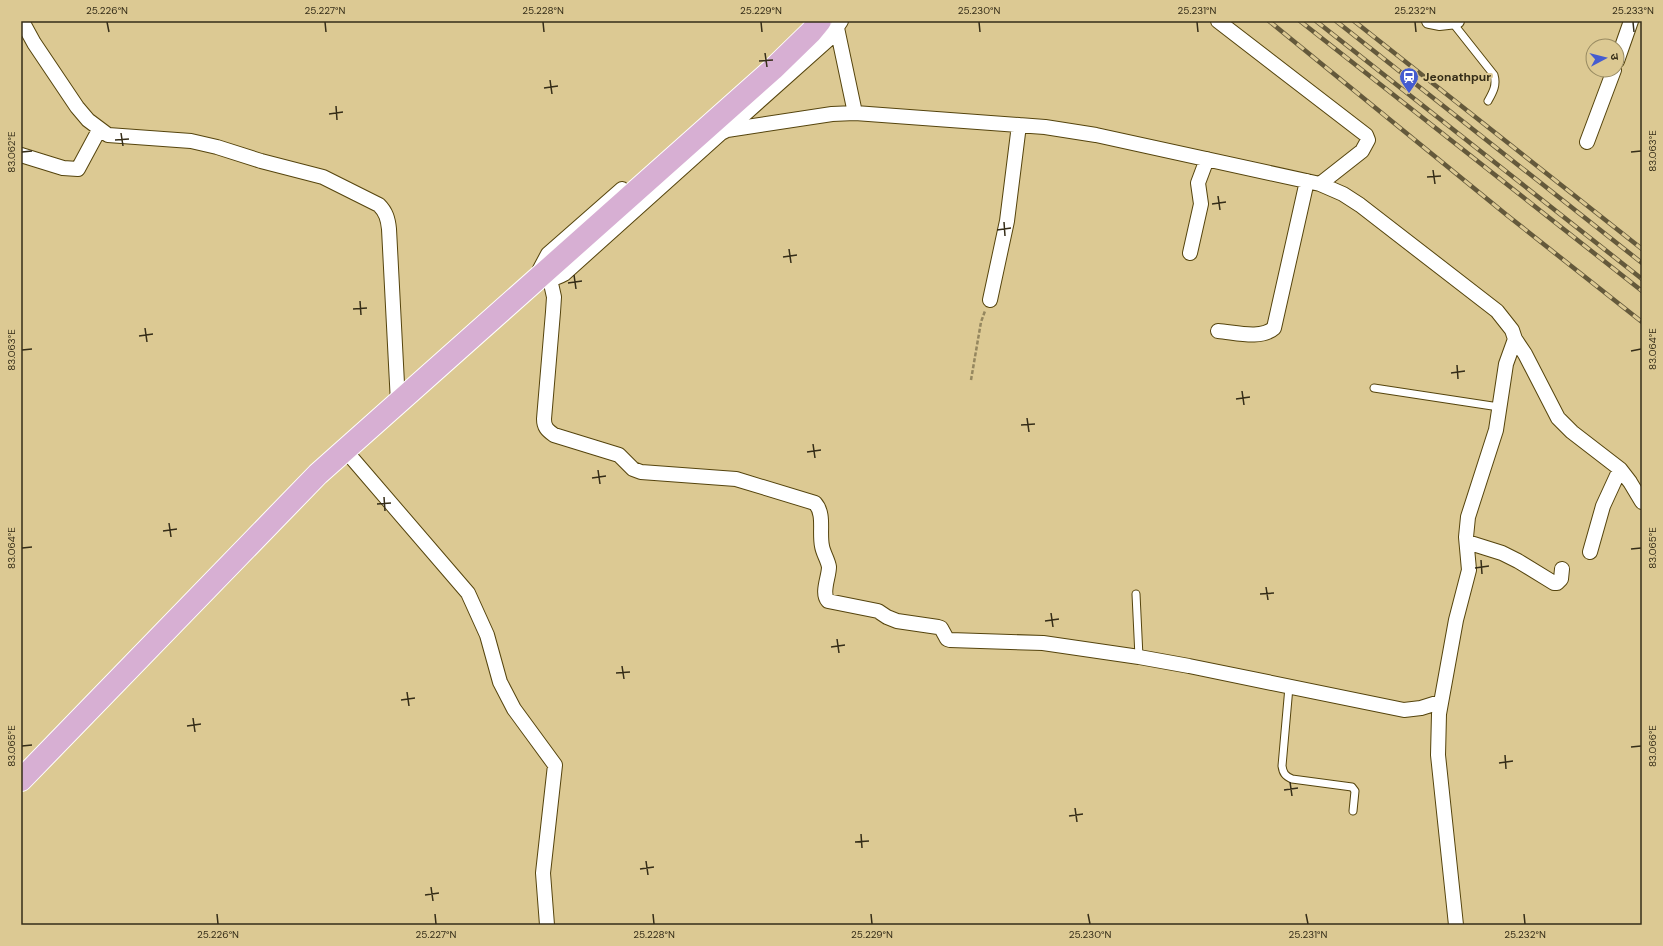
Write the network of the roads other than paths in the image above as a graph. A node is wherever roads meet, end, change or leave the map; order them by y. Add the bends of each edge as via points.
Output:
1 (22, 21) edge
2 (809, 21) edge
3 (1218, 21) edge
4 (1429, 21) edge
5 (1632, 21) edge
6 (1454, 22) edge
7 (833, 23) edge
8 (1625, 40) edge
9 (1611, 78) edge
10 (1488, 100) dead end
11 (855, 113) junction
12 (1018, 125) junction
13 (99, 130) junction
14 (727, 130) junction
15 (1587, 142) dead end
16 (21, 155) edge
17 (1207, 159) junction
18 (1314, 182) junction
19 (1190, 253) dead end
20 (549, 272) junction
21 (990, 300) road end
22 (1218, 331) dead end
23 (1515, 339) junction
24 (1374, 388) dead end
25 (398, 403) junction
26 (1499, 407) junction
27 (345, 450) junction
28 (1620, 469) junction
29 (1642, 502) edge
30 (1467, 542) junction
31 (1590, 552) dead end
32 (1562, 569) dead end
33 (1136, 594) dead end
34 (1139, 657) junction
35 (1289, 687) junction
36 (1440, 702) junction
37 (21, 780) edge
38 (1353, 811) dead end
39 (548, 925) edge
40 (1456, 925) edge

1 - 13 street via 77,107
2 - 20 street via 548,254 540,269
3 - 18 street via 1366,135 1368,140 1362,151
4 - 6 street via 1439,24
5 - 8 street
6 - 10 lane via 1494,75 1495,87
7 - 11 street
7 - 14 street via 830,38
7 - 20 main road via 811,32
9 - 15 street
11 - 12 street
11 - 14 street via 832,114
12 - 17 street via 1089,134
12 - 21 street via 1007,221
13 - 16 street via 78,169 63,168
13 - 25 street via 114,137 191,141 217,147 323,177 379,205 388,219 389,229
14 - 20 street via 564,274 557,278
17 - 18 street
17 - 19 street via 1198,183 1201,204
18 - 22 street via 1274,328 1266,334
18 - 23 street via 1343,194 1360,205 1497,311 1512,330
20 - 25 main road
20 - 34 street via 554,297 544,426 554,435 619,455 633,469 641,472 736,479 815,503 820,513 823,553 829,565 826,598 831,602 878,611 897,621 938,627 950,640 1042,643
23 - 26 street via 1506,364
23 - 28 street via 1558,418
24 - 26 lane
25 - 27 main road
26 - 30 street via 1496,430 1468,517
27 - 37 main road via 318,474
27 - 39 street via 468,593 487,635 500,682 514,709 555,765 544,873
28 - 29 street
28 - 31 street via 1603,506
30 - 32 street via 1518,561 1554,583 1561,579
30 - 36 street via 1469,570
33 - 34 lane
34 - 35 street
35 - 36 street via 1404,710
35 - 38 lane via 1283,772 1292,779 1352,787 1356,791
36 - 40 street via 1438,755

